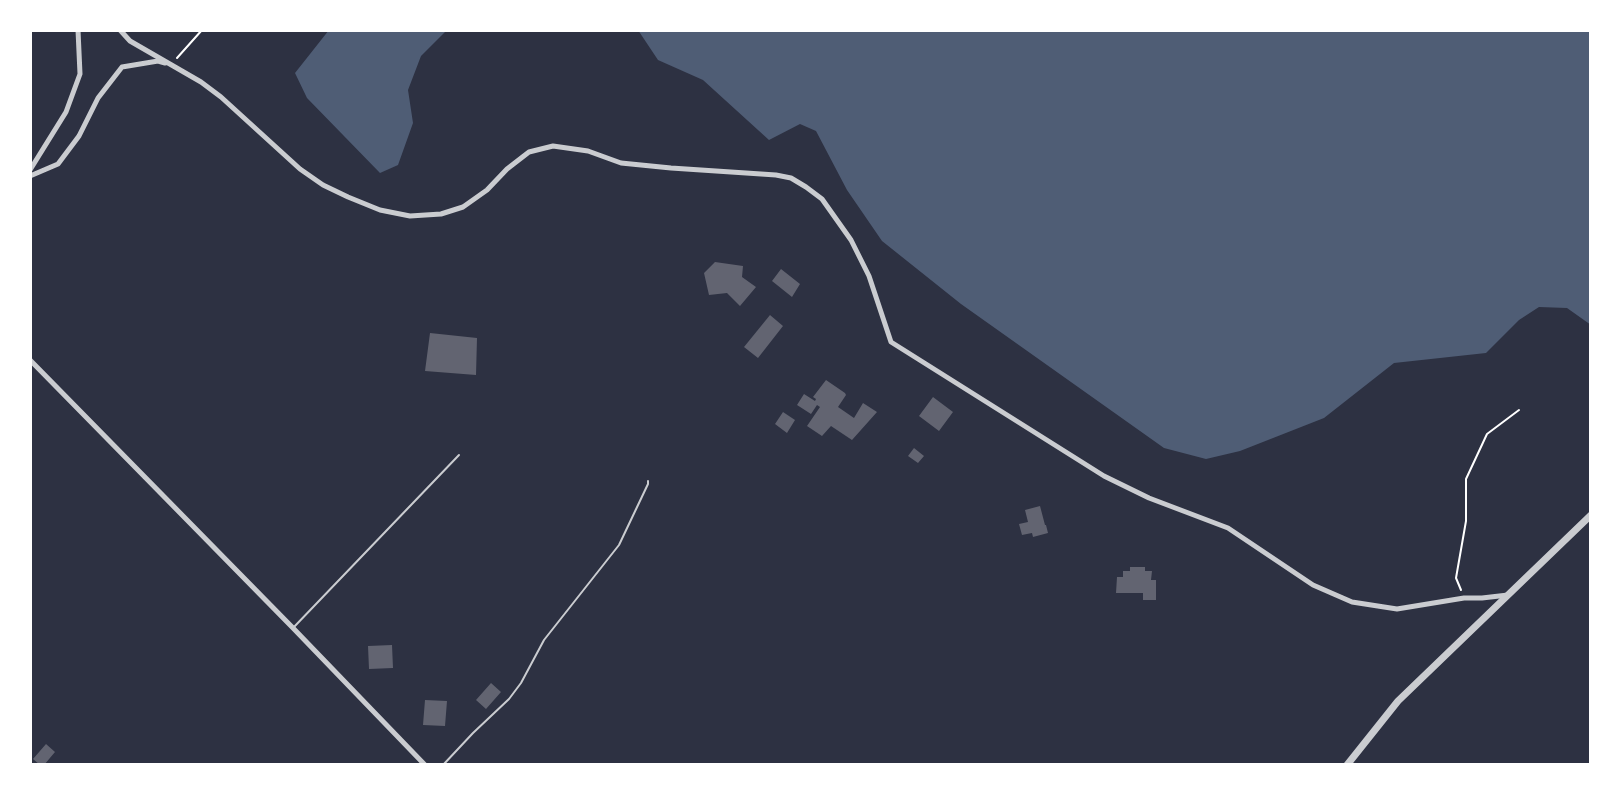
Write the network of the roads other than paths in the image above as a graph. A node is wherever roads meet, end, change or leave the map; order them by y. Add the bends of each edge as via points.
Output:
1 (78, 30) edge
2 (120, 30) edge
3 (171, 64) junction
4 (30, 170) edge
5 (30, 176) edge
6 (30, 360) edge
7 (459, 454) dead end
8 (648, 481) dead end
9 (1591, 515) edge
10 (1508, 595) junction
11 (293, 628) junction
12 (425, 765) edge
13 (443, 765) edge
14 (1347, 765) edge

1 - 4 street via 80,74 66,112
2 - 3 street
3 - 5 street via 158,61 122,67 58,164
3 - 10 street via 221,97 323,185 380,210 410,216 441,214 463,207 529,152 553,146 588,151 621,163 791,178 822,199 851,240 869,276 891,342 1104,476 1228,528 1312,585 1352,602 1397,609
6 - 11 street
7 - 11 lane
8 - 13 lane via 619,545 544,640 521,683
9 - 10 street
10 - 14 street via 1398,701
11 - 12 street

